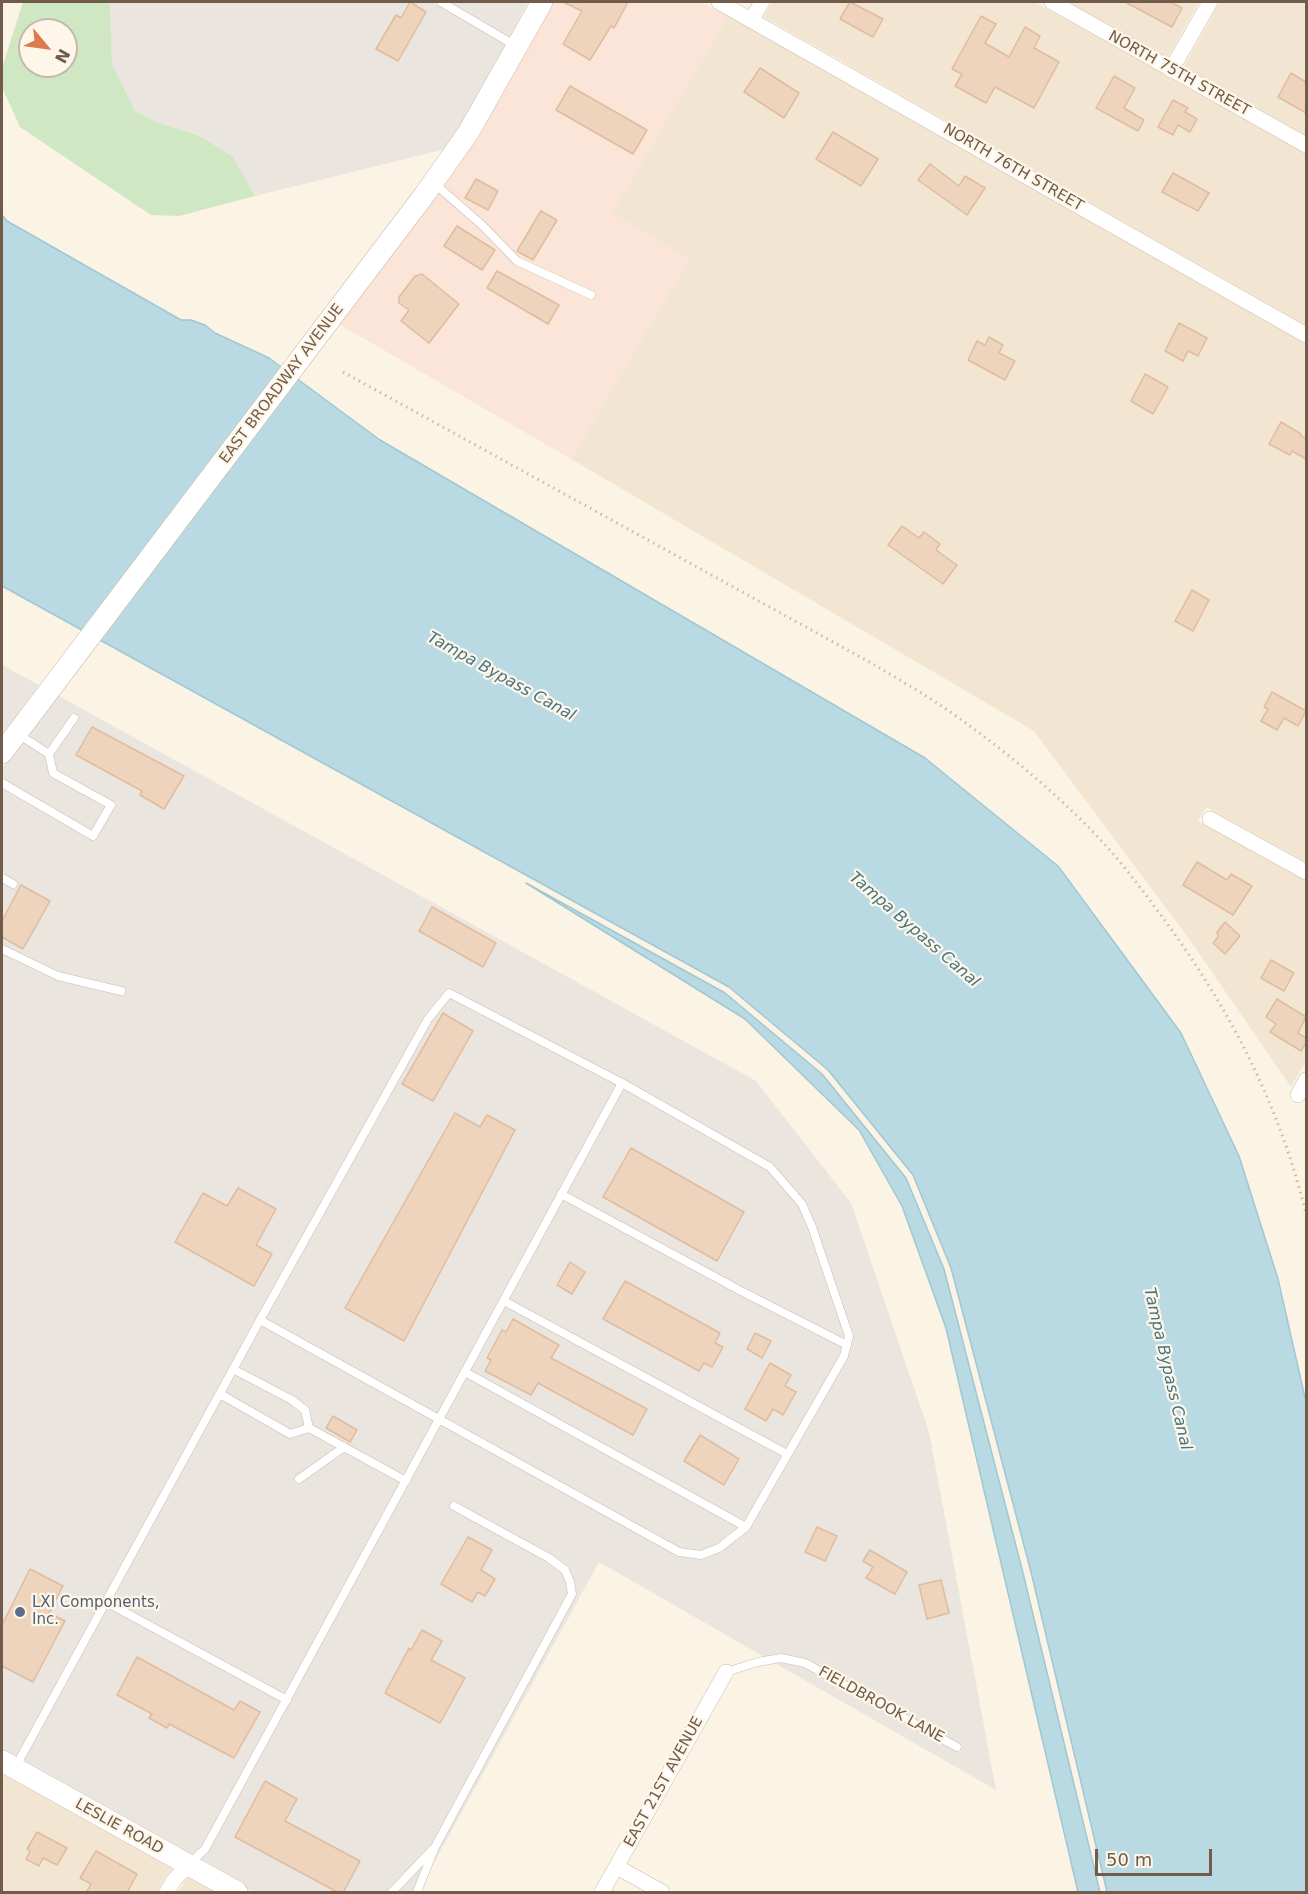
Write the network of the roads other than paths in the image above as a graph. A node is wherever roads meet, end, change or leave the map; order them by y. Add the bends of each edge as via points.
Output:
1 (441, 2) edge
2 (542, 2) edge
3 (719, 2) edge
4 (762, 2) edge
5 (1052, 2) edge
6 (1209, 2) edge
7 (752, 19) junction
8 (517, 46) junction
9 (1171, 70) junction
10 (1306, 145) edge
11 (434, 183) junction
12 (591, 296) dead end
13 (1306, 335) edge
14 (74, 718) dead end
15 (16, 733) junction
16 (2, 753) edge
17 (49, 754) junction
18 (2, 783) edge
19 (1210, 819) dead end
20 (1306, 872) edge
21 (2, 878) edge
22 (13, 884) dead end
23 (2, 949) edge
24 (121, 991) dead end
25 (1306, 1080) edge
26 (622, 1083) junction
27 (1298, 1095) dead end
28 (561, 1194) junction
29 (504, 1301) junction
30 (260, 1320) junction
31 (846, 1345) junction
32 (233, 1369) junction
33 (465, 1372) junction
34 (220, 1394) junction
35 (439, 1419) junction
36 (309, 1428) junction
37 (344, 1447) junction
38 (788, 1454) junction
39 (299, 1479) dead end
40 (406, 1481) junction
41 (454, 1506) dead end
42 (746, 1527) junction
43 (106, 1602) junction
44 (726, 1672) joint
45 (287, 1700) junction
46 (957, 1747) dead end
47 (8, 1764) edge
48 (435, 1847) junction
49 (188, 1865) junction
50 (617, 1867) junction
51 (167, 1893) edge
52 (237, 1893) edge
53 (392, 1893) edge
54 (417, 1893) edge
55 (602, 1893) edge
56 (662, 1893) edge

1 - 8 lane
2 - 8 main road, EAST BROADWAY AVENUE
3 - 7 street, NORTH 76TH STREET
4 - 7 street
5 - 9 street, NORTH 75TH STREET
6 - 9 street
7 - 13 street, NORTH 76TH STREET
8 - 11 main road, EAST BROADWAY AVENUE via 468,133
9 - 10 street, NORTH 75TH STREET
11 - 12 lane via 517,261
11 - 15 main road, EAST BROADWAY AVENUE
14 - 17 lane
15 - 16 main road, EAST BROADWAY AVENUE
15 - 17 lane
17 - 18 lane via 53,773 111,805 93,836
19 - 20 street
21 - 22 lane
23 - 24 lane via 58,976
25 - 27 street
26 - 28 lane
26 - 30 lane via 449,993 428,1019
26 - 31 lane via 770,1167 802,1204 849,1336
28 - 29 lane
28 - 31 lane
29 - 33 lane
29 - 38 lane
30 - 32 lane
30 - 35 lane
31 - 38 lane via 844,1356
32 - 34 lane
32 - 36 lane via 305,1410
33 - 35 lane
33 - 42 lane
34 - 36 lane via 290,1434
34 - 43 lane
35 - 40 lane
35 - 42 lane via 679,1552 701,1555 719,1548
36 - 37 lane
37 - 39 lane
37 - 40 lane
38 - 42 lane
40 - 45 lane
41 - 48 lane via 549,1558 565,1570 572,1594
43 - 45 lane
43 - 47 lane
44 - 46 lane, FIELDBROOK LANE via 781,1658 805,1663
44 - 50 street, EAST 21ST AVENUE
45 - 49 lane via 205,1849
47 - 49 main road, LESLIE ROAD
48 - 53 lane
48 - 54 lane
49 - 51 street
49 - 52 main road, LESLIE ROAD
50 - 55 street, EAST 21ST AVENUE
50 - 56 street

